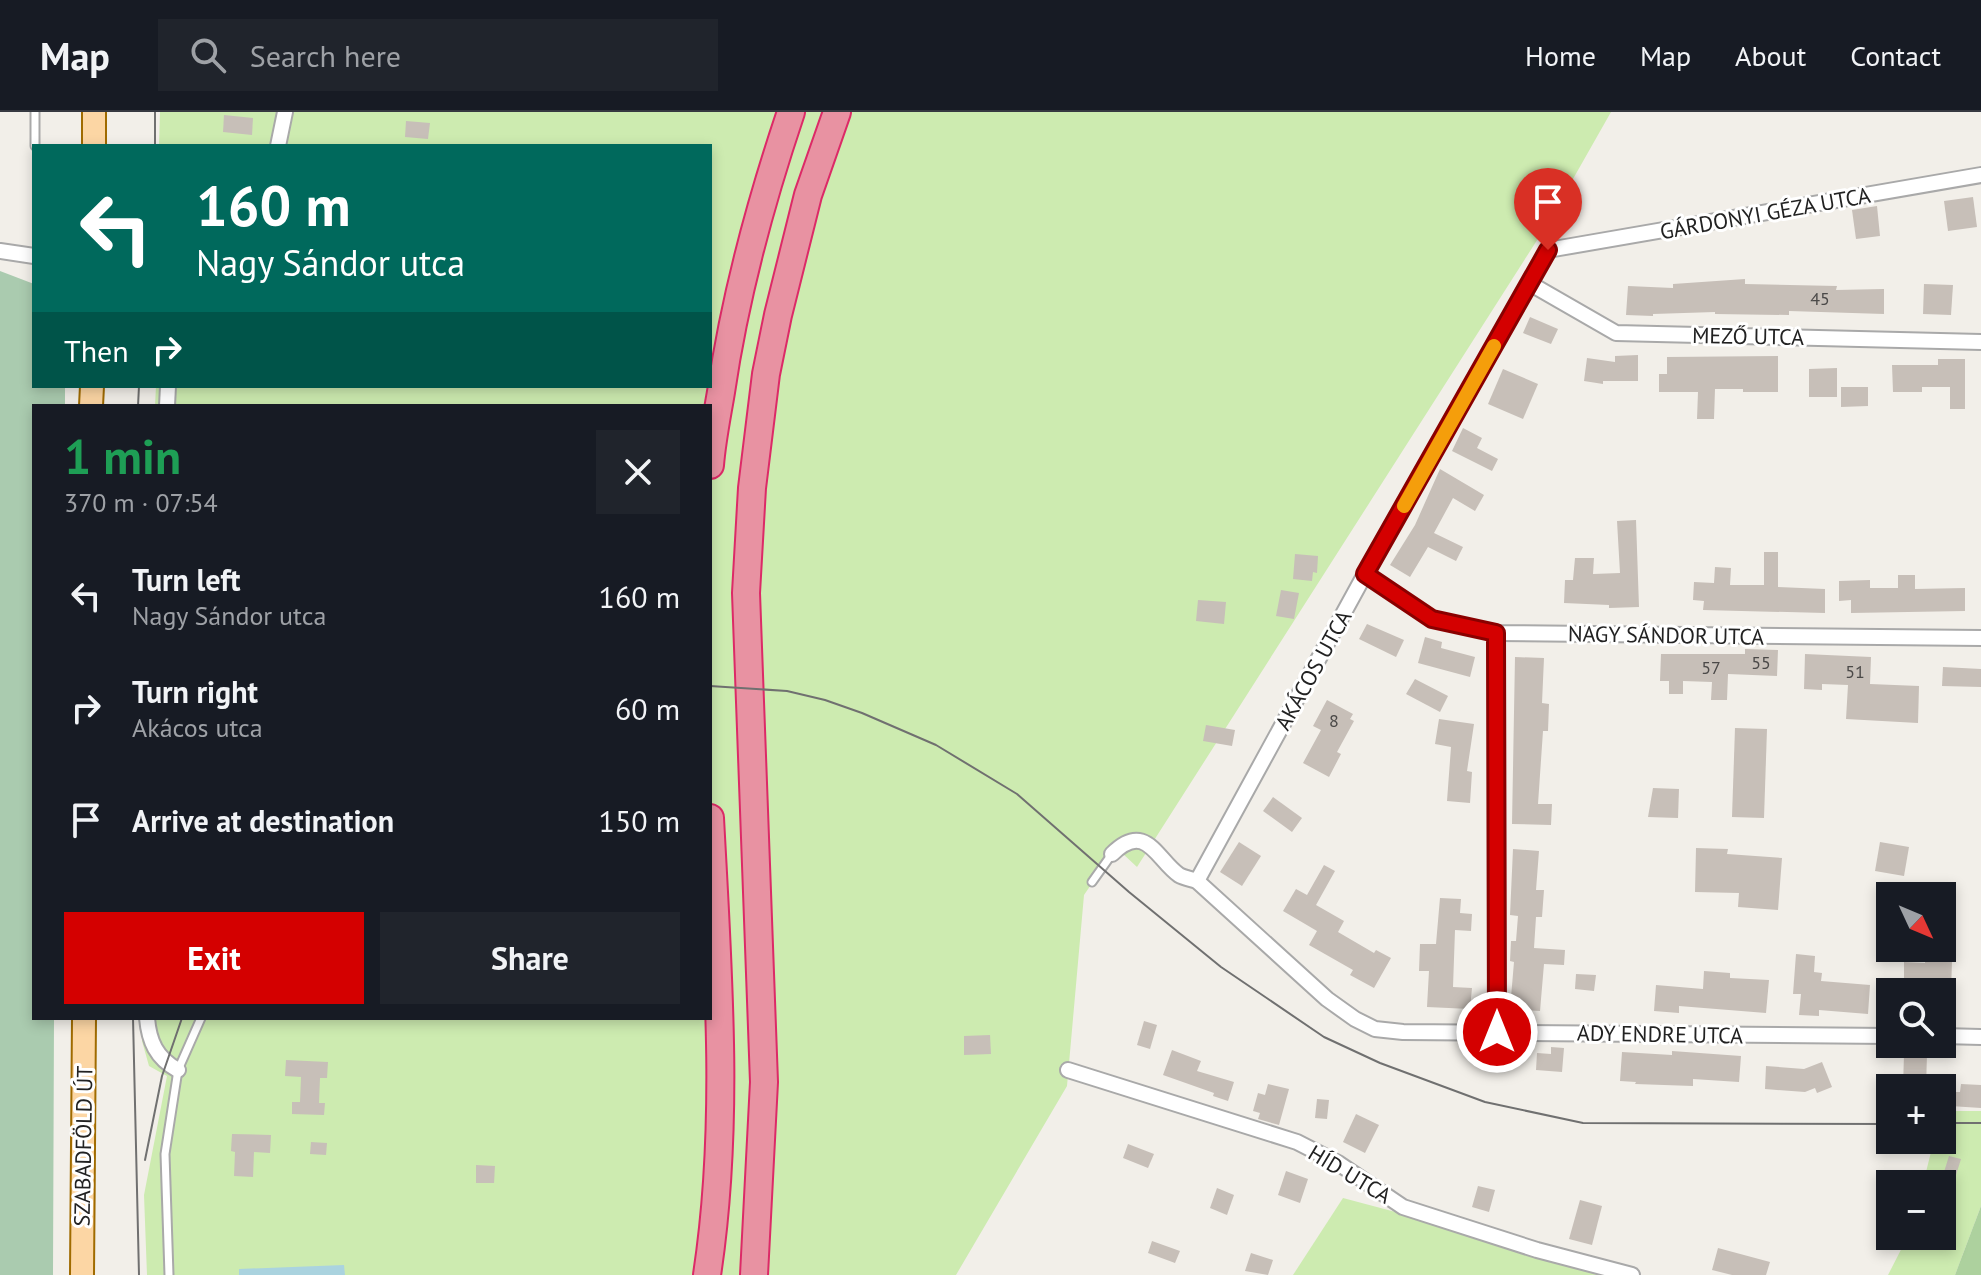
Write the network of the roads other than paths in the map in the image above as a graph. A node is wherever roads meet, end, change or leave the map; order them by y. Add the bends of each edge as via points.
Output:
1 (35, 112) edge
2 (94, 112) edge
3 (285, 112) edge
4 (791, 112) edge
5 (837, 112) edge
6 (35, 144) edge
7 (94, 144) edge
8 (278, 144) edge
9 (1981, 175) edge
10 (1548, 250) joint
11 (0, 251) edge
12 (32, 256) edge
13 (1529, 283) junction
14 (1981, 342) edge
15 (712, 451) edge
16 (1365, 574) junction
17 (1496, 633) junction
18 (1981, 638) edge
19 (1112, 854) joint
20 (712, 857) edge
21 (1197, 881) junction
22 (1092, 882) dead end
23 (84, 1020) edge
24 (147, 1020) edge
25 (200, 1020) edge
26 (1497, 1032) junction
27 (1876, 1036) edge
28 (1956, 1036) edge
29 (1981, 1037) edge
30 (178, 1070) junction
31 (1068, 1070) dead end
32 (82, 1275) edge
33 (169, 1275) edge
34 (707, 1275) edge
35 (754, 1275) edge
36 (1632, 1275) edge

1 - 6 lane
2 - 7 main road
3 - 8 street
4 - 15 highway via 737,299
5 - 35 highway via 808,195 778,315 752,488 746,593 764,1082
9 - 10 street, GÁRDONYI GÉZA UTCA
10 - 13 street, AKÁCOS UTCA
11 - 12 street
13 - 14 street, MEZŐ UTCA via 1616,333
13 - 16 street, AKÁCOS UTCA
16 - 17 street, NAGY SÁNDOR UTCA via 1432,619
16 - 21 street, AKÁCOS UTCA
17 - 18 street, NAGY SÁNDOR UTCA
17 - 26 street
19 - 21 street, ADY ENDRE UTCA via 1122,844 1145,843 1179,874
19 - 22 lane
20 - 34 highway via 719,1105 716,1216
21 - 26 street, ADY ENDRE UTCA via 1355,1019 1375,1029 1403,1032
23 - 32 main road, SZABADFÖLD ÚT
24 - 30 street via 156,1051
25 - 30 lane
26 - 27 street, ADY ENDRE UTCA
28 - 29 street
30 - 33 lane via 165,1154
31 - 36 street, HÍD UTCA via 1297,1142 1403,1207

